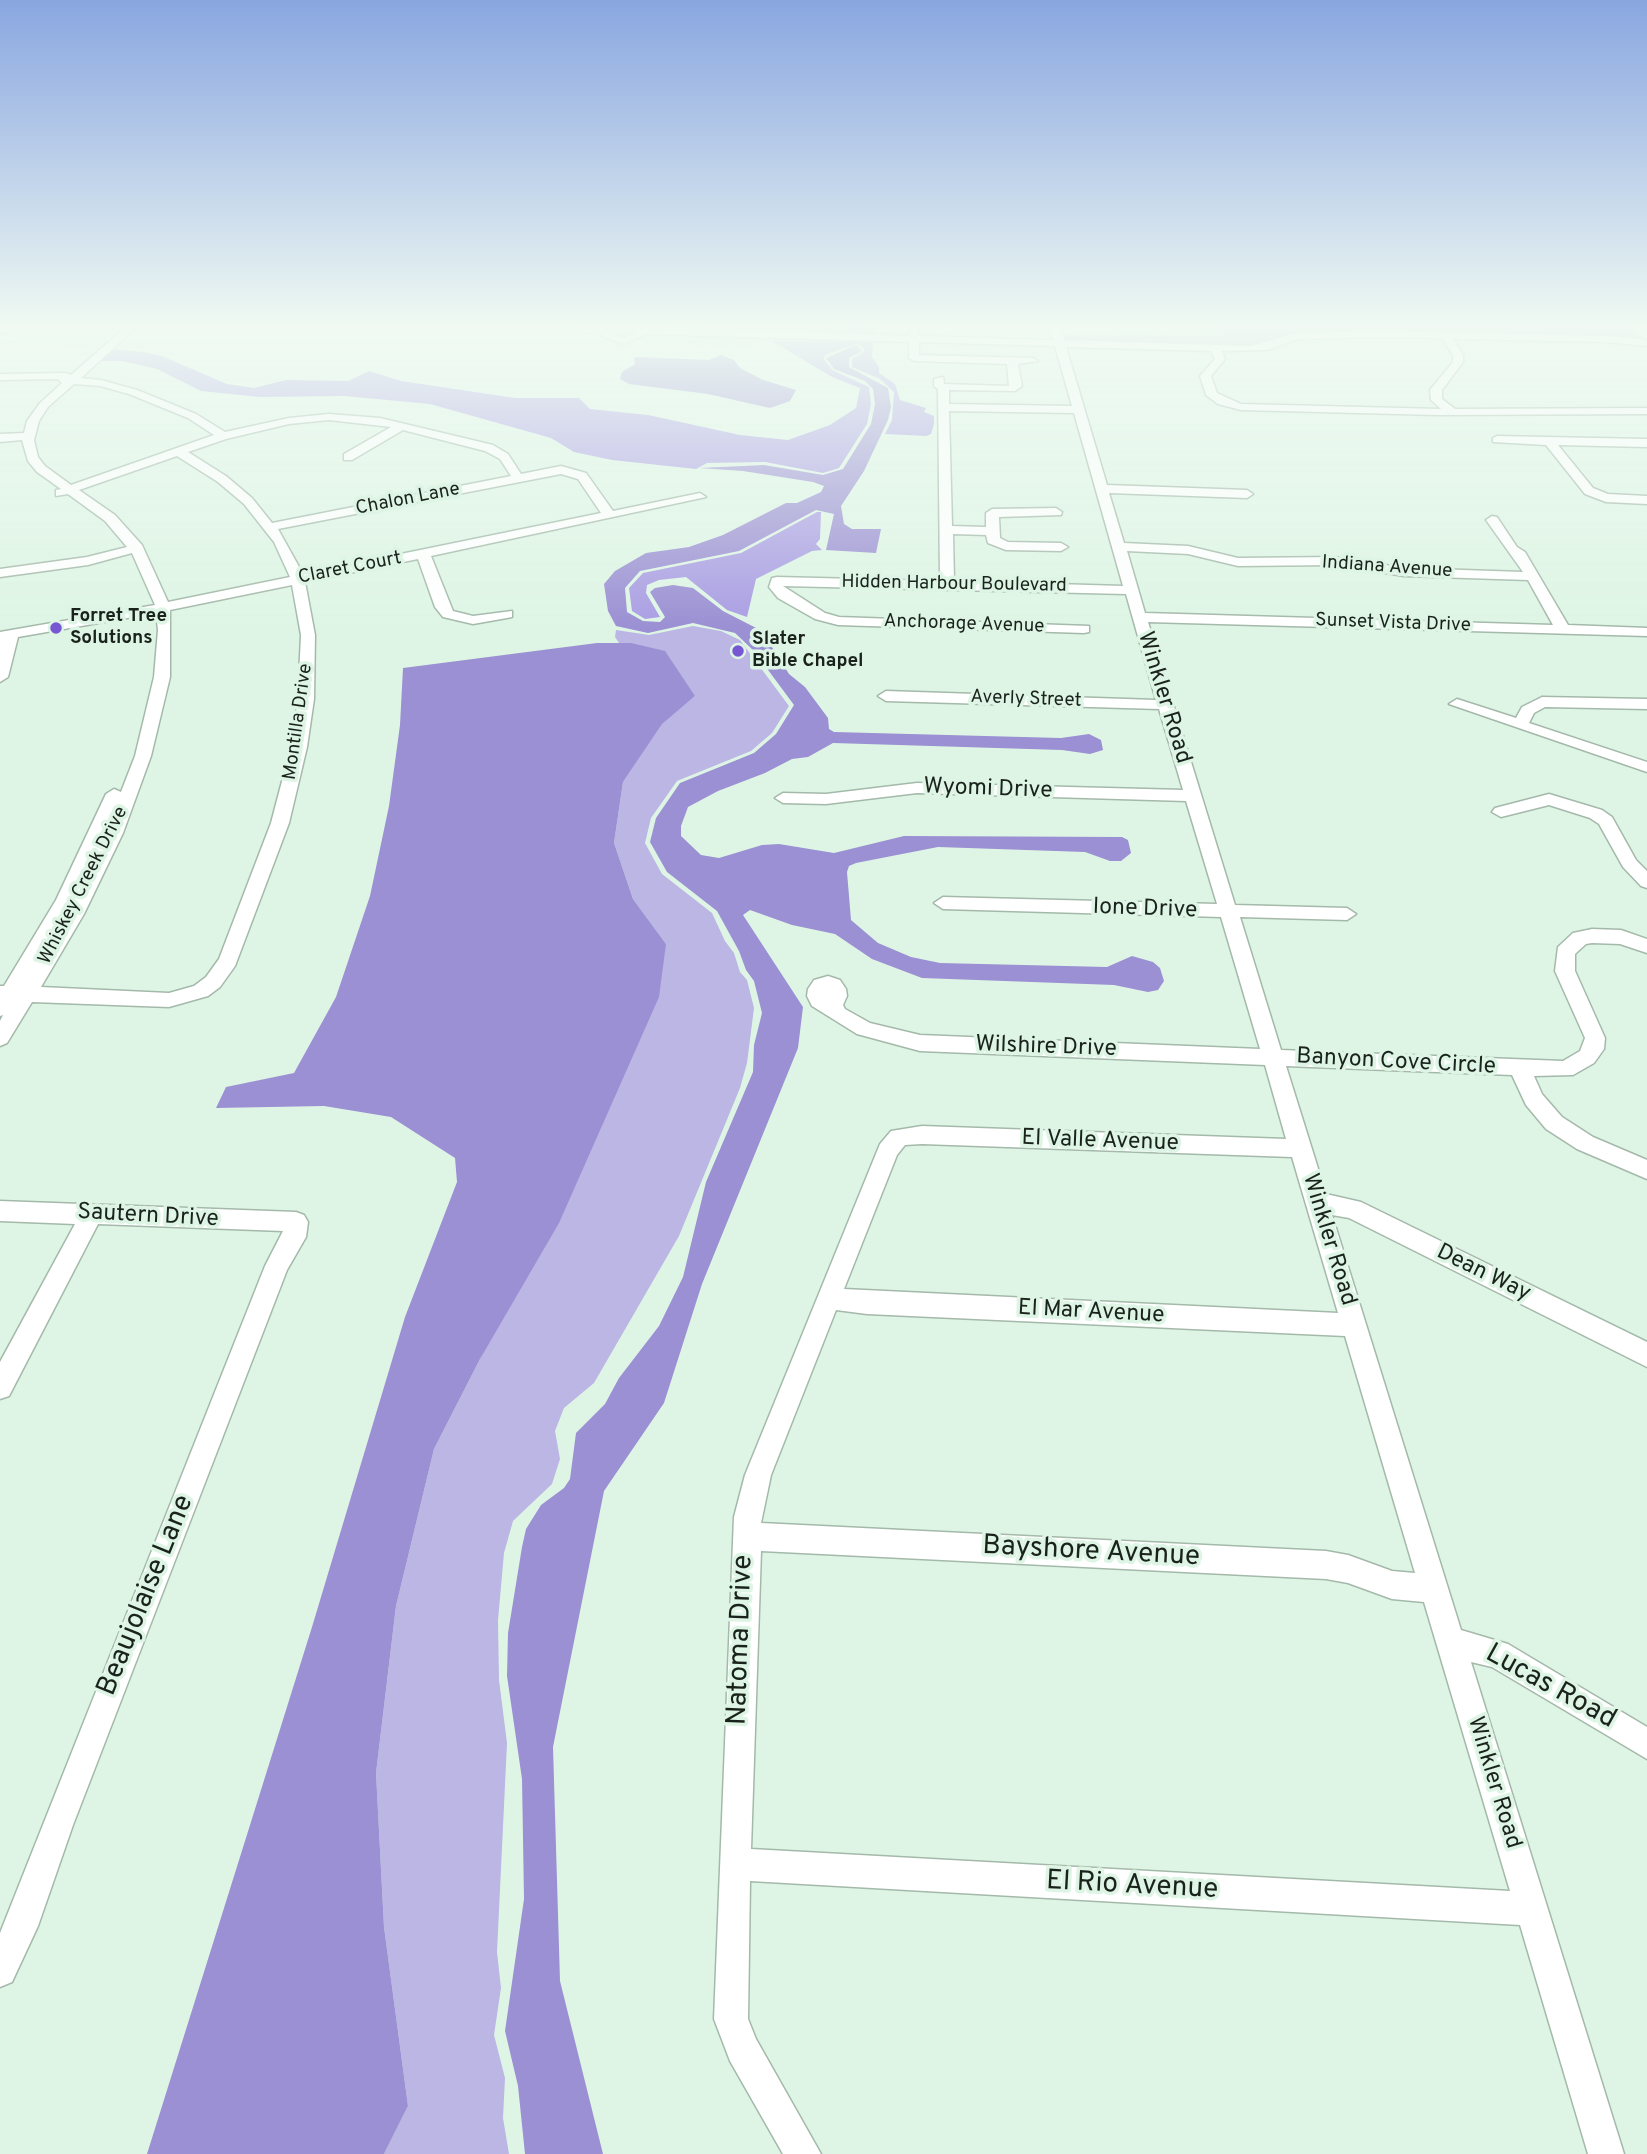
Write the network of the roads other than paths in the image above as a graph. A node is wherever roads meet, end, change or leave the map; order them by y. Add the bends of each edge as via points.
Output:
1 (29, 426) edge
2 (207, 426) edge
3 (277, 426) edge
4 (402, 426) joint
5 (943, 426) edge
6 (1084, 426) edge
7 (22, 436) junction
8 (223, 436) junction
9 (0, 438) edge
10 (1497, 440) dead end
11 (1549, 441) junction
12 (1647, 443) edge
13 (176, 450) junction
14 (348, 457) dead end
15 (518, 478) junction
16 (1102, 489) junction
17 (65, 491) junction
18 (1247, 494) dead end
19 (700, 497) dead end
20 (1647, 500) edge
21 (609, 515) junction
22 (1492, 520) dead end
23 (1058, 523) junction
24 (270, 527) junction
25 (946, 530) junction
26 (992, 531) junction
27 (1119, 547) junction
28 (131, 550) junction
29 (423, 554) junction
30 (1064, 561) dead end
31 (0, 573) edge
32 (1531, 576) junction
33 (298, 579) junction
34 (777, 581) joint
35 (947, 586) junction
36 (1131, 590) junction
37 (985, 607) junction
38 (156, 608) junction
39 (1081, 611) dead end
40 (507, 614) dead end
41 (1139, 617) junction
42 (1084, 629) junction
43 (1563, 629) junction
44 (1647, 632) edge
45 (6, 636) edge
46 (1086, 645) dead end
47 (0, 677) edge
48 (886, 696) dead end
49 (1457, 704) dead end
50 (1647, 704) edge
51 (1166, 705) junction
52 (1520, 725) junction
53 (1647, 767) edge
54 (1193, 796) junction
55 (783, 798) dead end
56 (1501, 812) dead end
57 (1647, 882) edge
58 (943, 903) dead end
59 (1229, 913) junction
60 (1348, 914) dead end
61 (1647, 946) edge
62 (10, 997) edge
63 (830, 1003) dead end
64 (0, 1038) edge
65 (1273, 1057) junction
66 (1520, 1069) junction
67 (899, 1138) joint
68 (1300, 1148) junction
69 (1647, 1170) edge
70 (1316, 1202) junction
71 (0, 1211) edge
72 (91, 1215) junction
73 (296, 1222) joint
74 (830, 1298) junction
75 (1353, 1325) junction
76 (1647, 1355) edge
77 (0, 1387) edge
78 (746, 1536) junction
79 (1433, 1589) junction
80 (1449, 1642) junction
81 (1647, 1744) edge
82 (734, 1864) junction
83 (1531, 1909) junction
84 (0, 1970) edge
85 (803, 2154) edge
86 (1606, 2154) edge

1 - 7 street
2 - 8 street
3 - 8 street
4 - 14 street
4 - 15 street via 496,451
5 - 25 street
6 - 16 street, Winkler Road
7 - 9 street
7 - 17 street, Whiskey Creek Drive via 37,466
8 - 13 street
10 - 11 street
11 - 12 street
11 - 20 street via 1589,491 1606,498
13 - 17 street
13 - 24 street, Montilla Drive via 232,487
15 - 21 street, Chalon Lane via 561,470 577,473
15 - 24 street, Chalon Lane
16 - 18 street
16 - 27 street, Winkler Road
17 - 28 street, Whiskey Creek Drive via 110,518
19 - 21 street, Claret Court
21 - 29 street, Claret Court
22 - 32 street
23 - 26 street via 996,544
23 - 26 street via 992,513
23 - 30 street
24 - 33 street, Montilla Drive
25 - 26 street
25 - 35 street
27 - 32 street, Indiana Avenue via 1188,550 1238,562 1335,561 1404,572
27 - 36 street, Winkler Road
28 - 31 street
28 - 38 street, Whiskey Creek Drive via 152,574
29 - 33 street, Claret Court
29 - 40 street via 448,614 473,620
32 - 43 street
33 - 38 street, Claret Court
33 - 62 street, Montilla Drive via 307,617 309,660 297,757 280,823 223,971 207,986 169,1000
34 - 35 street, Hidden Harbour Boulevard
34 - 37 street, Anchorage Avenue via 783,595 828,620
35 - 37 street, Hidden Harbour Boulevard
36 - 37 street, Hidden Harbour Boulevard
36 - 41 street, Winkler Road
37 - 42 street, Anchorage Avenue
38 - 45 street, Claret Court
38 - 62 street, Whiskey Creek Drive via 165,630 162,677 136,777 97,871
39 - 42 street
41 - 43 street, Sunset Vista Drive
41 - 51 street, Winkler Road
42 - 46 street
43 - 44 street, Sunset Vista Drive
45 - 47 street
48 - 51 street, Averly Street
49 - 52 street
50 - 52 street via 1542,702 1528,710
51 - 54 street, Winkler Road
52 - 53 street
54 - 55 street, Wyomi Drive via 917,788 826,799
54 - 59 street, Winkler Road
56 - 57 street via 1549,799 1596,814 1606,821 1629,863
58 - 59 street, Ione Drive
59 - 60 street, Ione Drive
59 - 65 street, Winkler Road
61 - 66 street, Banyon Cove Circle via 1606,935 1580,938 1571,944 1563,961 1565,971 1592,1028 1594,1049 1578,1065 1566,1069
62 - 64 street, Whiskey Creek Drive
63 - 65 street, Wilshire Drive via 838,1014 864,1029 920,1043
65 - 66 street, Banyon Cove Circle
65 - 68 street, Winkler Road
66 - 69 street, Banyon Cove Circle via 1534,1099 1554,1123 1585,1143
67 - 68 street, El Valle Avenue via 922,1135
67 - 74 street, Natoma Drive via 888,1150
68 - 70 street, Winkler Road
70 - 75 street, Winkler Road
70 - 76 street, Dean Way via 1353,1209
71 - 72 street, Sautern Drive
72 - 73 street, Sautern Drive
72 - 77 street
73 - 84 street, Beaujolaise Lane via 294,1237 277,1266
74 - 75 street, El Mar Avenue
74 - 78 street, Natoma Drive via 758,1475
75 - 79 street, Winkler Road
78 - 79 street, Bayshore Avenue via 1326,1565 1392,1585
78 - 82 street, Natoma Drive
79 - 80 street, Winkler Road
80 - 81 street, Lucas Road via 1497,1654
80 - 83 street, Winkler Road
82 - 83 street, El Rio Avenue
82 - 85 street, Natoma Drive via 731,2019 742,2049
83 - 86 street, Winkler Road

